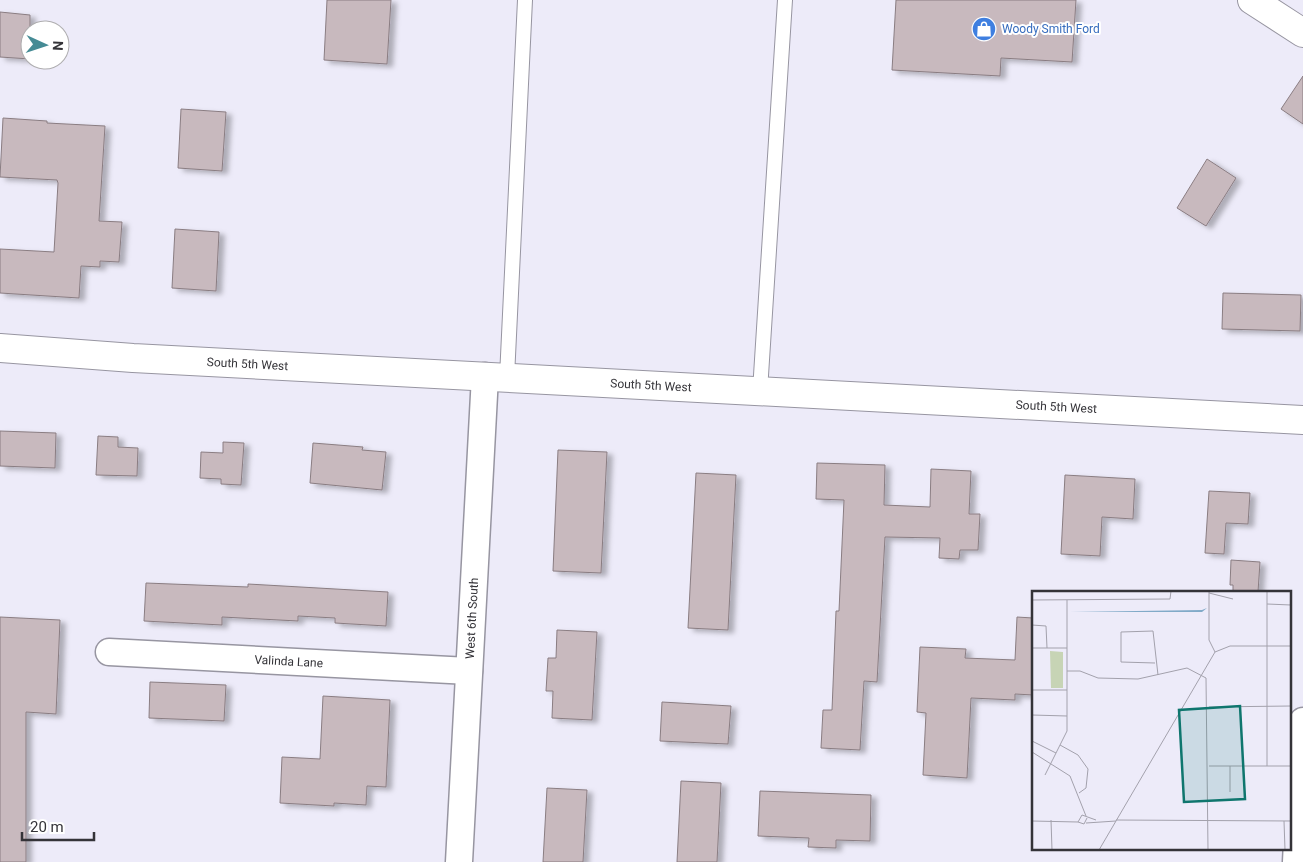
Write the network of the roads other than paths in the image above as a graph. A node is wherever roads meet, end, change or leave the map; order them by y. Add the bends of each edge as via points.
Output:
1 (525, 0) edge
2 (784, 0) edge
3 (1252, 0) edge
4 (1303, 33) edge
5 (0, 348) edge
6 (496, 377) junction
7 (760, 390) junction
8 (1303, 420) edge
9 (109, 652) dead end
10 (470, 671) junction
11 (1303, 721) edge
12 (459, 862) edge
13 (1296, 862) edge

1 - 6 lane
2 - 7 lane
3 - 4 street
5 - 6 street, South 5th West
6 - 7 street, South 5th West
6 - 10 street, West 6th South
7 - 8 street, South 5th West
9 - 10 street, Valinda Lane
10 - 12 street, West 6th South
11 - 13 street

